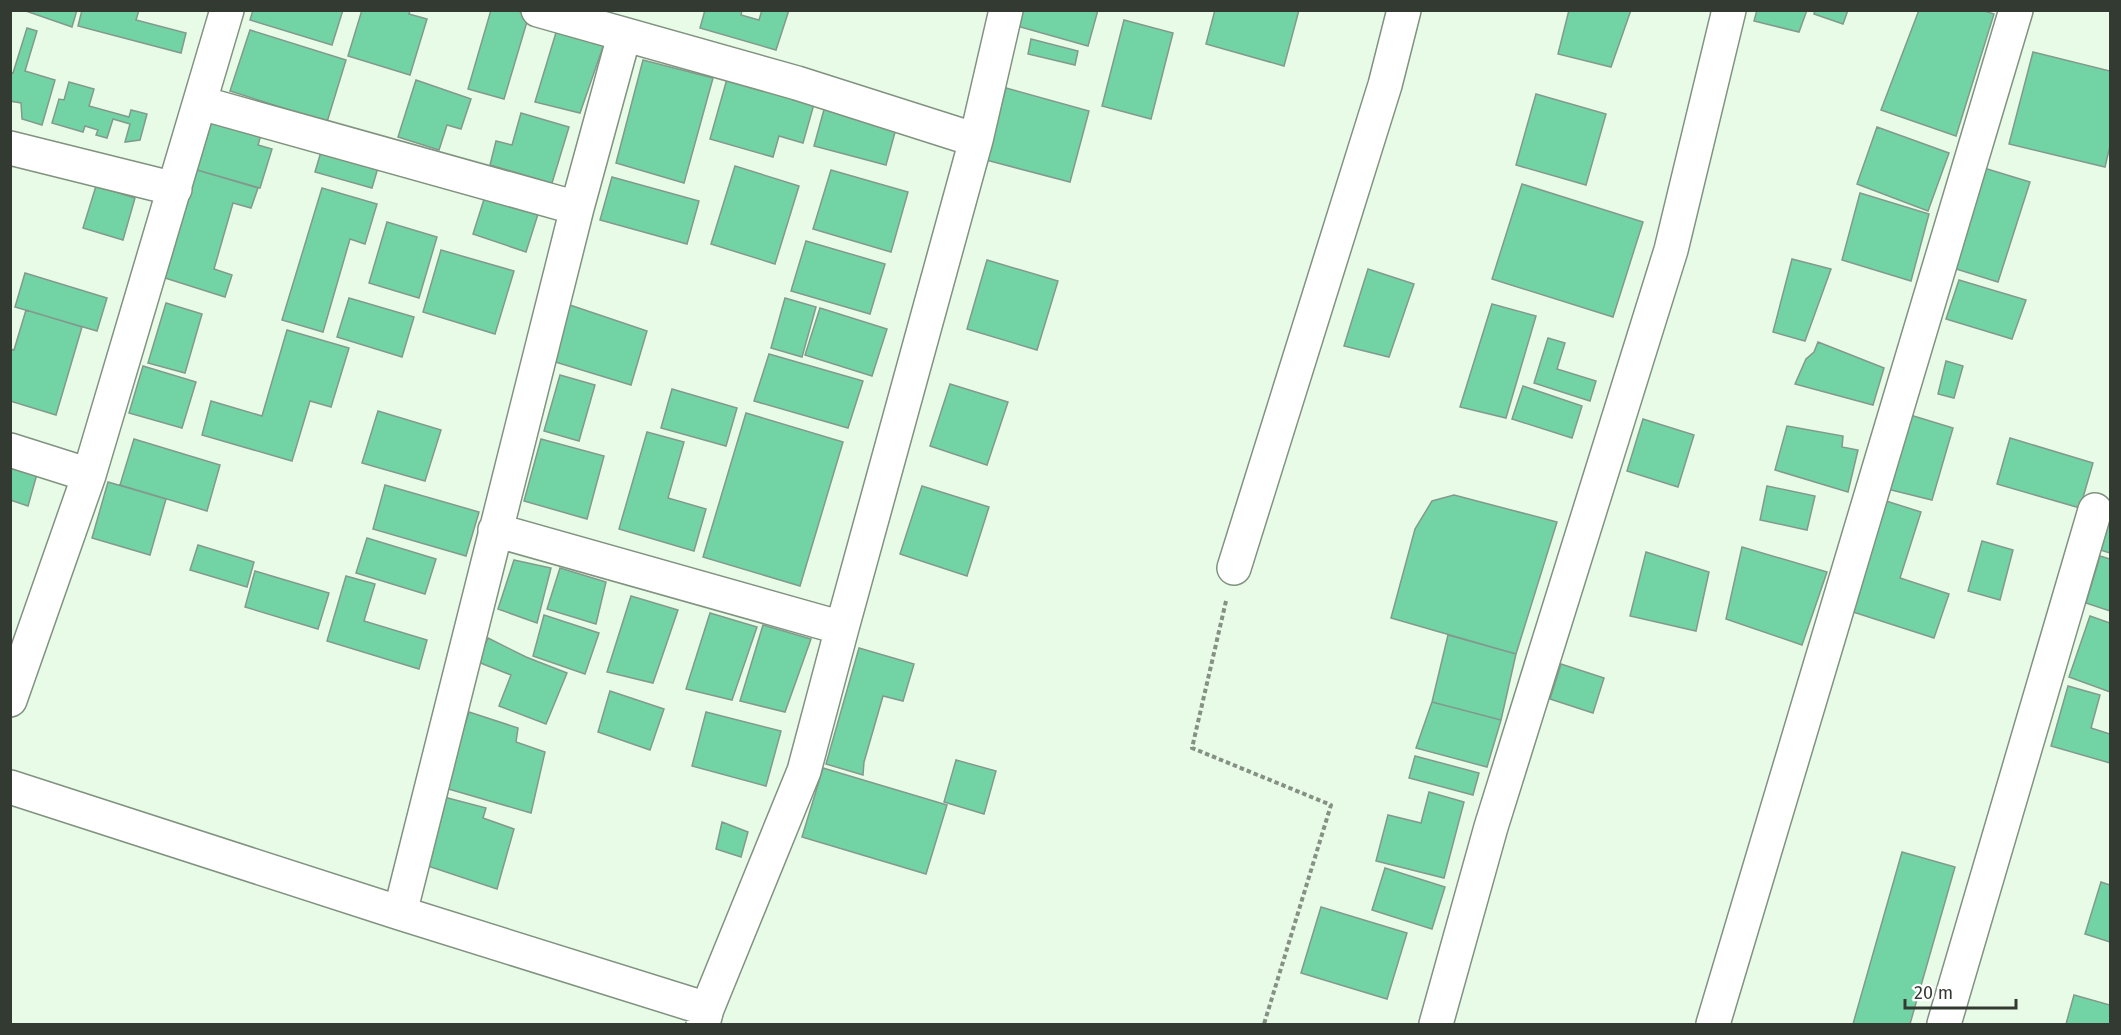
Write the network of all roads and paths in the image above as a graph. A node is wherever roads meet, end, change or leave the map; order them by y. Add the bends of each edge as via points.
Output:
1 (227, 10) edge
2 (538, 10) edge
3 (1006, 10) edge
4 (1404, 10) edge
5 (1729, 10) edge
6 (2016, 10) edge
7 (624, 36) junction
8 (201, 103) junction
9 (976, 140) junction
10 (10, 148) edge
11 (175, 189) junction
12 (577, 208) junction
13 (10, 450) edge
14 (89, 475) junction
15 (2095, 510) dead end
16 (495, 530) junction
17 (1234, 568) joint
18 (842, 628) junction
19 (10, 700) edge
20 (10, 786) edge
21 (400, 913) junction
22 (705, 1017) edge
23 (1264, 1024) edge
24 (1436, 1024) edge
25 (1713, 1024) edge
26 (1944, 1024) edge

1 - 8 street
2 - 7 street
3 - 9 street
4 - 17 street via 1385,85
5 - 24 street via 1671,250 1491,827
6 - 25 street
7 - 9 street via 797,83
7 - 12 street
8 - 11 street
8 - 12 street
9 - 18 street
10 - 11 street
11 - 14 street
12 - 16 street
13 - 14 street
14 - 19 street
15 - 26 street
16 - 18 street
16 - 21 street
17 - 23 path via 1192,748 1331,805
18 - 22 street via 804,771
20 - 21 street
21 - 22 street

